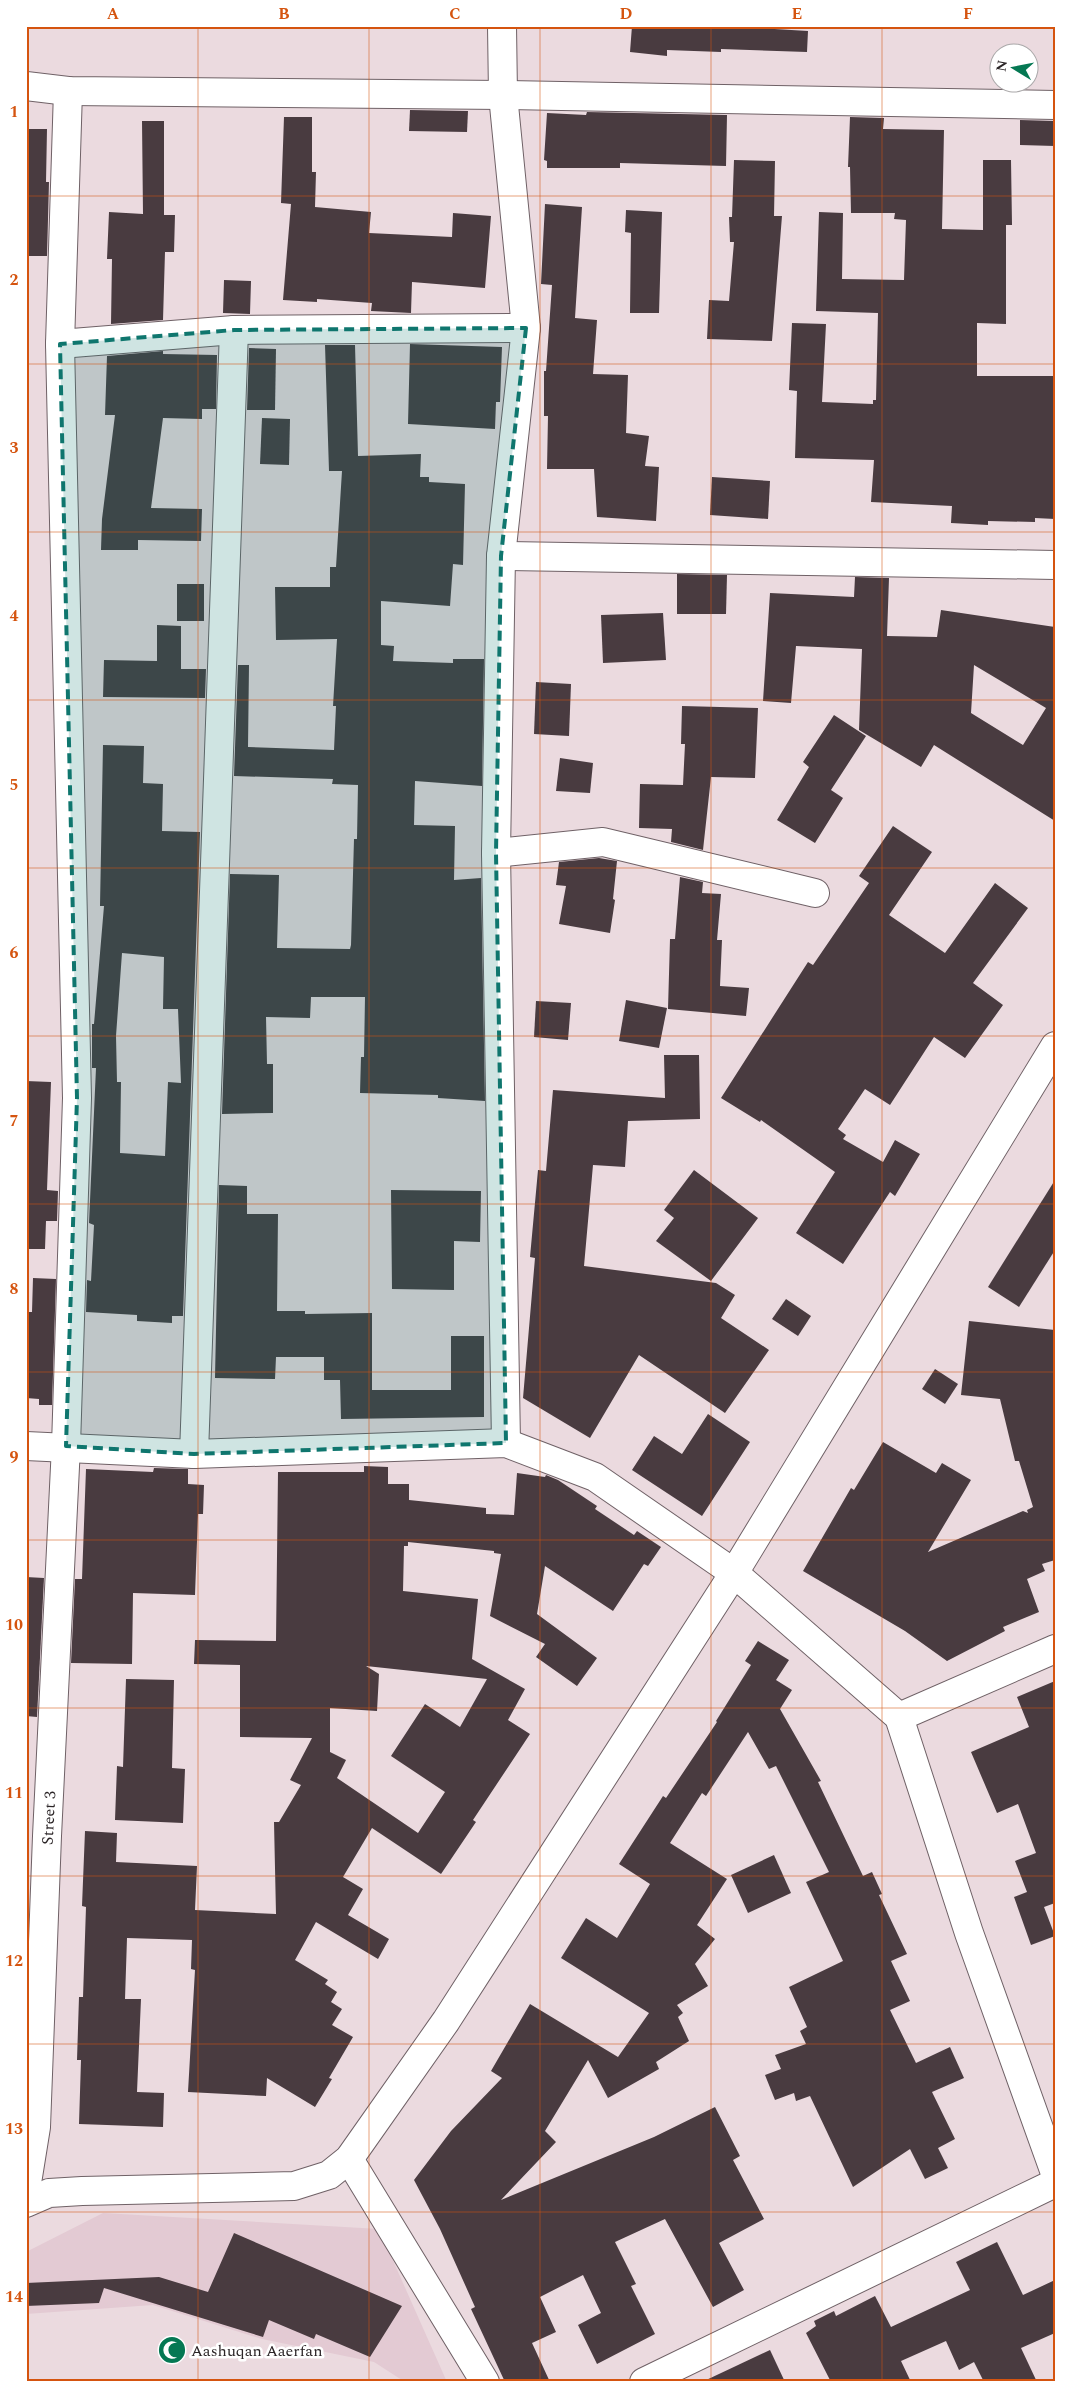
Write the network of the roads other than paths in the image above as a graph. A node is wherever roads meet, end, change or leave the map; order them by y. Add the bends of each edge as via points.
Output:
1 (502, 26) edge
2 (26, 86) edge
3 (68, 91) junction
4 (503, 95) junction
5 (1055, 105) edge
6 (526, 328) junction
7 (234, 330) junction
8 (60, 344) junction
9 (502, 556) junction
10 (1055, 566) edge
11 (496, 853) junction
12 (815, 893) dead end
13 (1055, 1046) edge
14 (506, 1442) junction
15 (26, 1446) edge
16 (66, 1446) junction
17 (194, 1454) junction
18 (734, 1573) junction
19 (1055, 1649) edge
20 (899, 1717) junction
21 (349, 2159) junction
22 (1055, 2173) edge
23 (1055, 2183) edge
24 (26, 2189) edge
25 (26, 2203) edge
26 (485, 2382) edge
27 (644, 2382) edge

1 - 4 street
2 - 3 street
3 - 4 street
3 - 8 street, Street 3
4 - 5 street
4 - 6 street
6 - 7 street
6 - 9 street
7 - 8 street
7 - 17 street
8 - 16 street, Street 3 via 77,1098
9 - 10 street
9 - 11 street
11 - 12 street via 603,842
11 - 14 street
13 - 18 street
14 - 17 street
14 - 18 street via 595,1477
15 - 16 street
16 - 17 street
16 - 24 street, Street 3 via 36,2127
18 - 20 street
18 - 21 street via 446,2020
19 - 20 street
20 - 22 street via 969,1933
21 - 25 street via 329,2175 294,2186 49,2193
21 - 26 street
23 - 27 street

